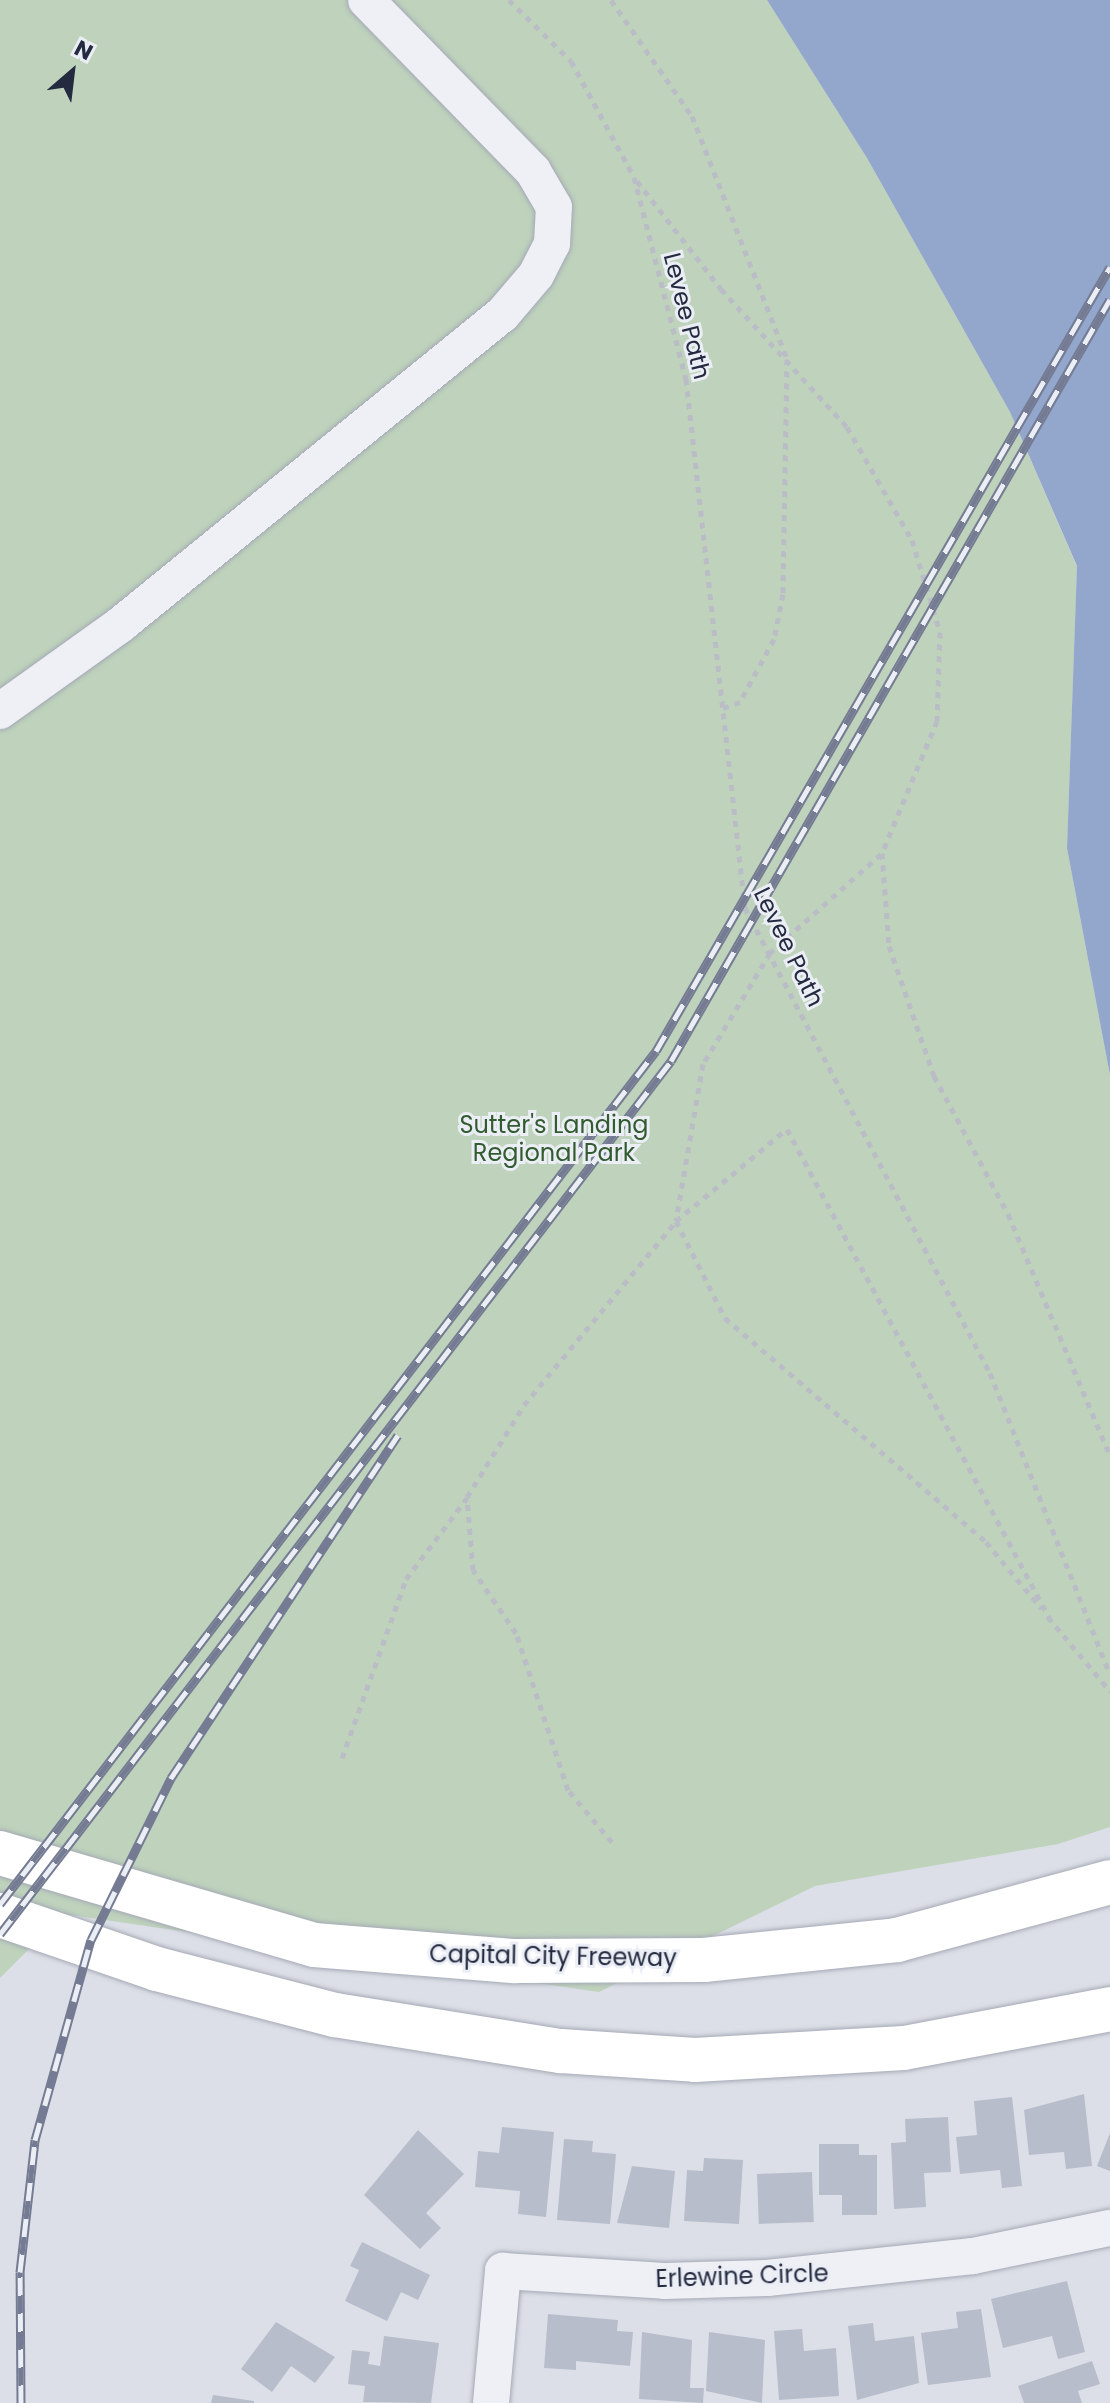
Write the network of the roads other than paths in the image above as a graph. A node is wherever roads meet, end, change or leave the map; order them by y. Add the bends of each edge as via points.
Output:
1 (366, 0) edge
2 (0, 711) edge
3 (0, 1853) edge
4 (1110, 1882) edge
5 (0, 1915) edge
6 (1110, 2009) edge
7 (1110, 2228) edge
8 (491, 2403) edge

1 - 2 street via 533,171 554,207 552,244 536,275 468,343 120,625
3 - 4 highway, Capital City Freeway via 314,1945 515,1961 704,1960 897,1940
5 - 6 highway via 157,1969 335,2015 561,2051 695,2060 904,2048
7 - 8 street, Erlewine Circle via 973,2256 767,2278 665,2281 503,2271

